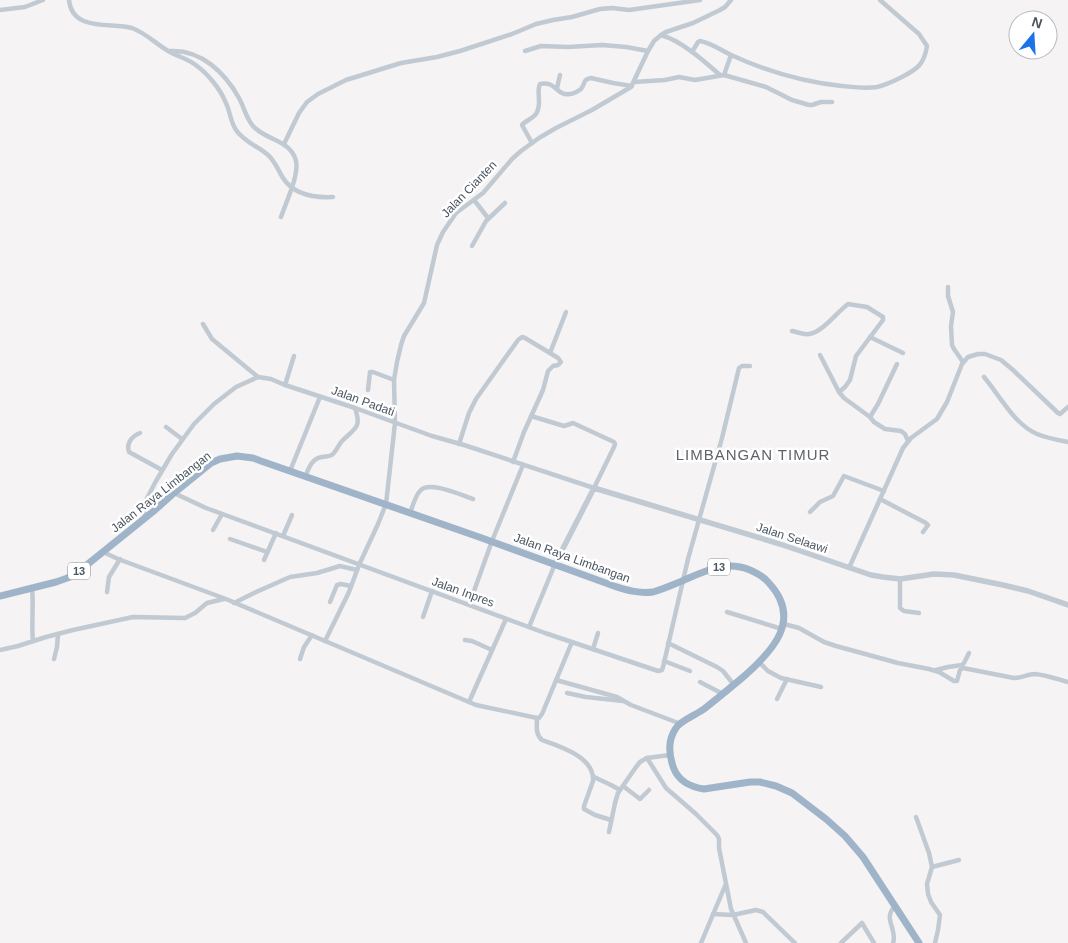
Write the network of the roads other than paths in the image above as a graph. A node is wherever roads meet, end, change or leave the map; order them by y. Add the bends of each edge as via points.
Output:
1 (43, 0) edge
2 (69, 0) edge
3 (700, 0) edge
4 (731, 0) edge
5 (880, 0) edge
6 (0, 10) edge
7 (661, 35) junction
8 (525, 51) dead end
9 (648, 51) junction
10 (169, 52) junction
11 (692, 52) junction
12 (731, 54) junction
13 (560, 75) dead end
14 (722, 75) junction
15 (633, 84) junction
16 (557, 88) junction
17 (832, 102) dead end
18 (532, 143) junction
19 (284, 144) junction
20 (291, 188) junction
21 (333, 197) dead end
22 (474, 200) junction
23 (505, 203) dead end
24 (281, 216) dead end
25 (488, 218) junction
26 (472, 246) dead end
27 (948, 287) dead end
28 (566, 312) dead end
29 (203, 324) dead end
30 (792, 331) dead end
31 (870, 337) junction
32 (550, 353) junction
33 (903, 353) dead end
34 (820, 355) dead end
35 (294, 356) dead end
36 (963, 362) junction
37 (897, 364) dead end
38 (750, 366) dead end
39 (258, 377) junction
40 (984, 377) dead end
41 (394, 380) junction
42 (285, 385) junction
43 (368, 390) dead end
44 (839, 392) junction
45 (320, 397) junction
46 (1068, 407) edge
47 (355, 408) junction
48 (531, 416) junction
49 (870, 417) junction
50 (395, 423) junction
51 (166, 427) dead end
52 (140, 433) dead end
53 (182, 439) junction
54 (908, 441) junction
55 (1068, 442) edge
56 (459, 444) junction
57 (513, 462) junction
58 (523, 465) junction
59 (162, 470) junction
60 (290, 471) junction
61 (306, 477) junction
62 (594, 488) junction
63 (884, 491) junction
64 (174, 494) junction
65 (472, 499) dead end
66 (880, 499) junction
67 (386, 504) junction
68 (810, 512) dead end
69 (410, 513) junction
70 (222, 514) junction
71 (292, 515) dead end
72 (145, 518) junction
73 (699, 519) junction
74 (213, 530) dead end
75 (923, 532) dead end
76 (276, 534) junction
77 (283, 536) junction
78 (230, 539) dead end
79 (492, 541) junction
80 (103, 552) junction
81 (267, 552) junction
82 (120, 559) junction
83 (264, 560) dead end
84 (360, 564) junction
85 (555, 564) junction
86 (849, 568) junction
87 (357, 570) junction
88 (900, 579) junction
89 (682, 581) junction
90 (351, 586) junction
91 (32, 589) junction
92 (432, 591) junction
93 (107, 592) dead end
94 (0, 596) edge
95 (225, 599) junction
96 (233, 602) junction
97 (330, 602) dead end
98 (469, 605) junction
99 (1068, 605) edge
100 (727, 612) dead end
101 (919, 613) dead end
102 (423, 617) dead end
103 (506, 619) junction
104 (529, 627) junction
105 (783, 627) junction
106 (598, 633) dead end
107 (58, 634) junction
108 (312, 636) junction
109 (465, 640) dead end
110 (33, 641) junction
111 (325, 641) junction
112 (572, 642) junction
113 (668, 643) junction
114 (593, 649) junction
115 (0, 650) edge
116 (492, 650) junction
117 (969, 653) dead end
118 (54, 659) dead end
119 (300, 660) dead end
120 (664, 662) junction
121 (760, 662) junction
122 (690, 670) dead end
123 (934, 671) junction
124 (787, 679) junction
125 (556, 680) junction
126 (700, 682) dead end
127 (1068, 682) edge
128 (734, 685) junction
129 (821, 687) dead end
130 (567, 693) dead end
131 (723, 694) junction
132 (777, 699) dead end
133 (623, 701) junction
134 (469, 702) junction
135 (537, 718) junction
136 (681, 724) junction
137 (670, 755) junction
138 (648, 758) junction
139 (594, 777) junction
140 (621, 788) junction
141 (649, 790) dead end
142 (916, 817) dead end
143 (611, 820) junction
144 (609, 832) dead end
145 (959, 860) dead end
146 (932, 867) junction
147 (726, 884) junction
148 (896, 906) junction
149 (713, 914) junction
150 (733, 916) junction
151 (845, 942) edge
152 (701, 943) edge
153 (746, 943) edge
154 (795, 943) edge
155 (874, 943) edge
156 (894, 943) edge
157 (919, 943) edge
158 (935, 943) edge

1 - 6 street via 25,7
2 - 10 street via 72,12 78,18 100,25 131,28
3 - 19 street via 629,10 600,9 536,24 460,51 401,63 346,80 306,102
4 - 7 street via 725,7 693,24
5 - 12 street via 919,34 926,46 924,59 918,68 893,82 868,88 812,82
7 - 9 street
7 - 11 street
8 - 9 street via 542,46 602,45
9 - 15 street
10 - 19 street via 194,54 212,65 234,90 252,125
10 - 20 street via 192,62 207,75 225,101 236,130 268,155
11 - 12 street via 700,41
11 - 14 street
12 - 14 street
13 - 16 street
14 - 15 street via 700,80 679,77
14 - 17 street via 766,86 809,105
15 - 16 street via 588,78 580,90 570,94 561,93
15 - 18 street, Jalan Cianten
16 - 18 street via 545,83 539,86 537,112 522,125
18 - 22 street, Jalan Cianten via 512,159
19 - 20 street via 296,160
20 - 21 street via 310,196
20 - 24 street
22 - 25 street
22 - 41 street, Jalan Cianten via 456,213 439,238 424,303 404,336
23 - 25 street
25 - 26 street
27 - 36 street via 953,312 952,345
28 - 32 street
29 - 39 street via 212,339
30 - 31 street via 816,332 850,304 867,307 882,317
31 - 33 street
31 - 44 street via 854,359 850,380
32 - 48 street via 561,362 548,371
32 - 56 street via 524,337 518,340 476,399
34 - 44 street
35 - 42 street
36 - 46 street via 978,354 1001,360 1058,413
36 - 54 street via 937,419
37 - 49 street
38 - 73 street via 739,368
39 - 42 street, Jalan Padati
39 - 53 street via 236,387 214,404
40 - 55 street via 1010,413 1030,430
41 - 43 street via 370,372
41 - 50 street, Jalan Cianten
42 - 45 street, Jalan Padati
44 - 49 street
45 - 47 street, Jalan Padati
45 - 60 street
47 - 50 street, Jalan Padati
47 - 61 street via 359,418 354,429 334,454 318,457 311,463
48 - 57 street
48 - 62 street via 564,426 573,423 612,440 615,444
49 - 54 street via 885,429 901,431
50 - 56 street, Jalan Padati
50 - 67 street, Jalan Cianten
51 - 53 street
52 - 59 street via 131,439 129,452
53 - 59 street
54 - 63 street
56 - 57 street, Jalan Padati
57 - 58 street, Jalan Padati
58 - 62 street, Jalan Padati
58 - 79 street
59 - 72 street via 144,506
60 - 61 highway, Jalan Raya Limbangan / 13
60 - 64 highway, Jalan Raya Limbangan / 13 via 253,458 229,457 212,463
61 - 67 highway, Jalan Raya Limbangan / 13
62 - 73 street, Jalan Selaawi
62 - 85 street
63 - 66 street
63 - 68 street via 844,476 833,496
64 - 70 street, Jalan Inpres
64 - 72 highway, Jalan Raya Limbangan / 13
65 - 69 street via 440,488 423,488 418,492
66 - 75 street via 926,523 928,525
66 - 86 street
67 - 69 highway, Jalan Raya Limbangan / 13
67 - 84 street, Jalan Cianten
69 - 79 highway, Jalan Raya Limbangan / 13
70 - 74 street
70 - 76 street, Jalan Inpres
71 - 77 street
72 - 80 highway, Jalan Raya Limbangan / 13
73 - 86 street, Jalan Selaawi
73 - 89 street
76 - 77 street, Jalan Inpres
76 - 81 street
77 - 84 street, Jalan Inpres
78 - 81 street
79 - 85 highway, Jalan Raya Limbangan / 13
79 - 98 street
80 - 82 street
80 - 91 highway, Jalan Raya Limbangan / 13 via 73,576
81 - 83 street
82 - 93 street via 109,576
82 - 95 street
84 - 87 street, Jalan Cianten
84 - 92 street, Jalan Inpres
85 - 89 highway, Jalan Raya Limbangan / 13 via 633,592 653,592
85 - 104 street
86 - 88 street, Jalan Selaawi
87 - 90 street, Jalan Cianten
87 - 96 street via 340,566 290,578
88 - 99 street, Jalan Selaawi via 954,575 1028,591
88 - 101 street via 900,608 904,612
89 - 105 highway, Jalan Raya Limbangan / 13 via 713,568 730,565 755,573 765,578 778,594 785,614
89 - 113 street
90 - 97 street via 336,585
90 - 111 street, Jalan Cianten
91 - 94 highway, Jalan Raya Limbangan / 13
91 - 110 street
92 - 98 street, Jalan Inpres
92 - 102 street
95 - 96 street
95 - 107 street via 207,603 185,618 133,617
96 - 108 street
98 - 103 street, Jalan Inpres
100 - 105 street
103 - 104 street, Jalan Inpres
103 - 116 street
104 - 112 street, Jalan Inpres
105 - 121 highway via 774,646
105 - 123 street via 799,628 836,646
106 - 114 street
107 - 110 street
107 - 118 street
108 - 111 street
108 - 119 street
109 - 116 street
110 - 115 street
111 - 134 street
112 - 114 street, Jalan Inpres
112 - 125 street
113 - 120 street
113 - 128 street via 717,667
114 - 120 street, Jalan Inpres via 658,671 662,670
116 - 134 street
117 - 123 street via 962,665
120 - 122 street
121 - 124 street via 768,671
121 - 128 highway
123 - 127 street via 956,681 963,668 1014,678 1034,674
124 - 129 street
124 - 132 street
125 - 133 street
125 - 135 street via 542,714
126 - 131 street
128 - 131 highway
130 - 133 street
131 - 136 highway
133 - 136 street
134 - 135 street
135 - 139 street via 539,737 582,759
136 - 137 highway via 672,735
137 - 138 street
137 - 148 highway via 676,772 692,786 704,789 760,782 792,793 845,836 864,857
138 - 140 street via 640,762
138 - 147 street via 666,788 717,835
139 - 140 street
139 - 143 street via 584,809
140 - 141 street via 640,799
140 - 143 street via 614,802
142 - 146 street
143 - 144 street
145 - 146 street
146 - 158 street via 928,894 940,915
147 - 149 street
147 - 150 street
148 - 156 street via 890,915
148 - 157 highway
149 - 150 street
149 - 152 street
150 - 153 street
150 - 154 street via 760,911
151 - 155 street via 862,923

